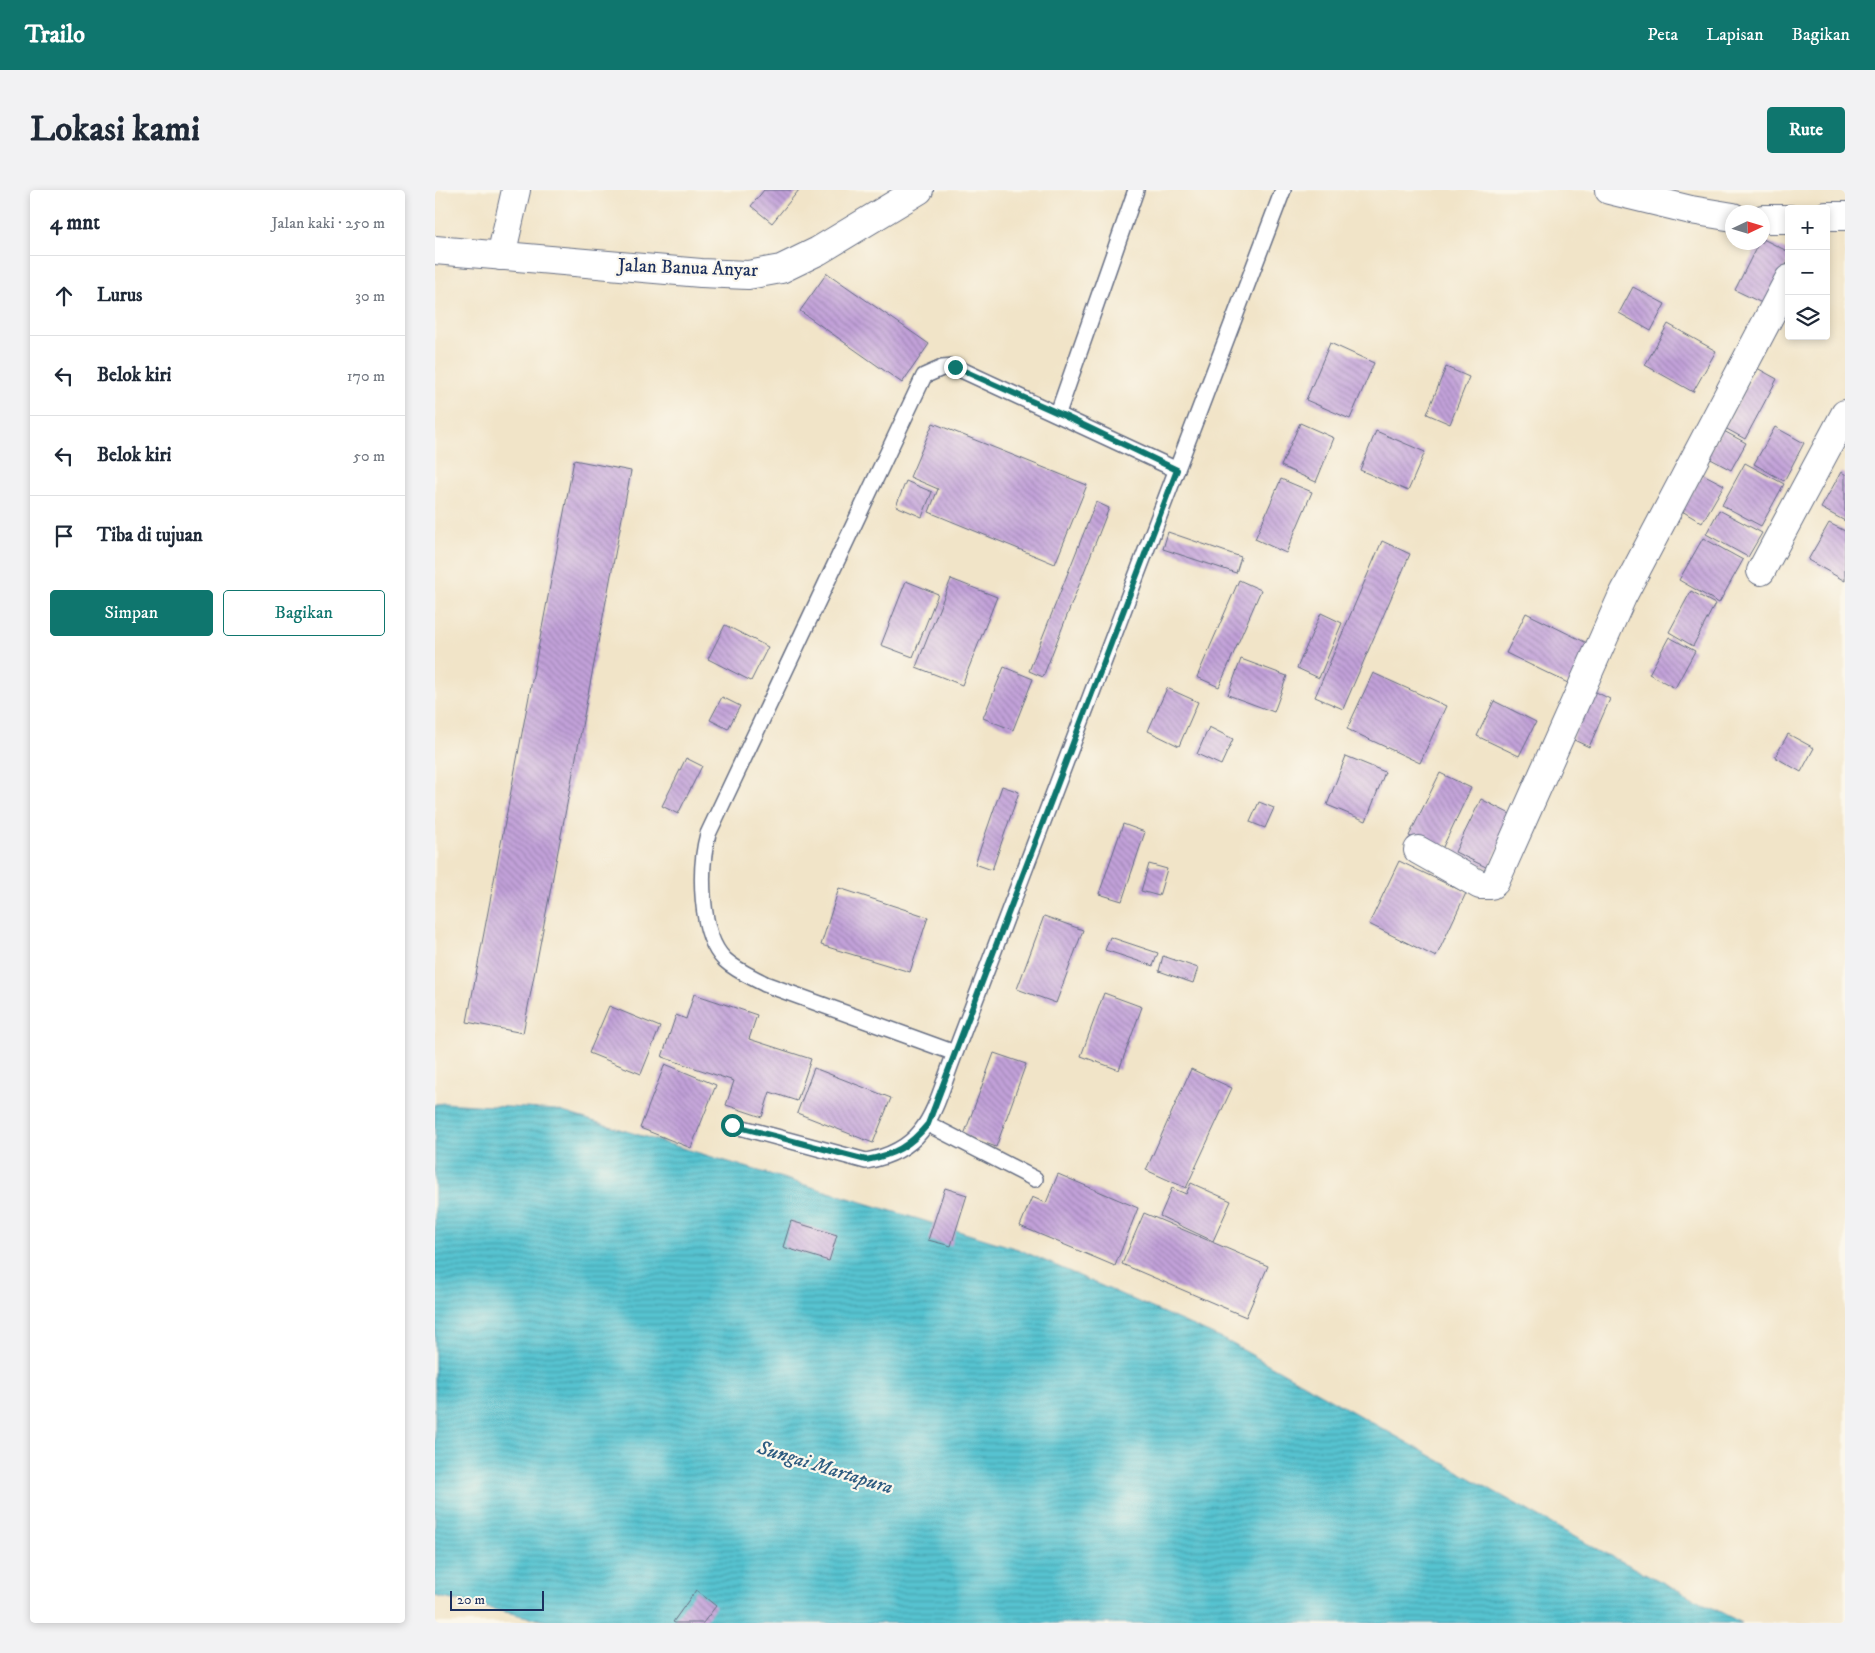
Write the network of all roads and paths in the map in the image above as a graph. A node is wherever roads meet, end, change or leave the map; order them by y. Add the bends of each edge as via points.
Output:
1 (516, 190) edge
2 (919, 190) edge
3 (1136, 190) edge
4 (1283, 190) edge
5 (1609, 190) edge
6 (1725, 216) edge
7 (1830, 216) edge
8 (1845, 216) edge
9 (1785, 219) edge
10 (1770, 220) edge
11 (435, 250) edge
12 (501, 256) junction
13 (1785, 288) edge
14 (1058, 413) junction
15 (1845, 414) edge
16 (1177, 470) junction
17 (1761, 570) dead end
18 (1418, 850) dead end
19 (955, 1053) junction
20 (928, 1124) junction
21 (732, 1125) dead end
22 (1035, 1180) dead end

1 - 12 street
2 - 12 street, Jalan Banua Anyar via 818,251 781,269 749,275
3 - 14 lane
4 - 16 lane
5 - 6 street
7 - 8 street
9 - 10 street
11 - 12 street, Jalan Banua Anyar
13 - 18 street via 1622,597 1495,882 1480,885
14 - 16 lane
14 - 19 lane via 955,367 942,368 924,376 713,821 705,848 703,881 708,925 716,948 737,970 765,984
15 - 17 street
16 - 19 lane
19 - 20 lane
20 - 21 lane via 915,1140 901,1150 866,1160
20 - 22 lane

